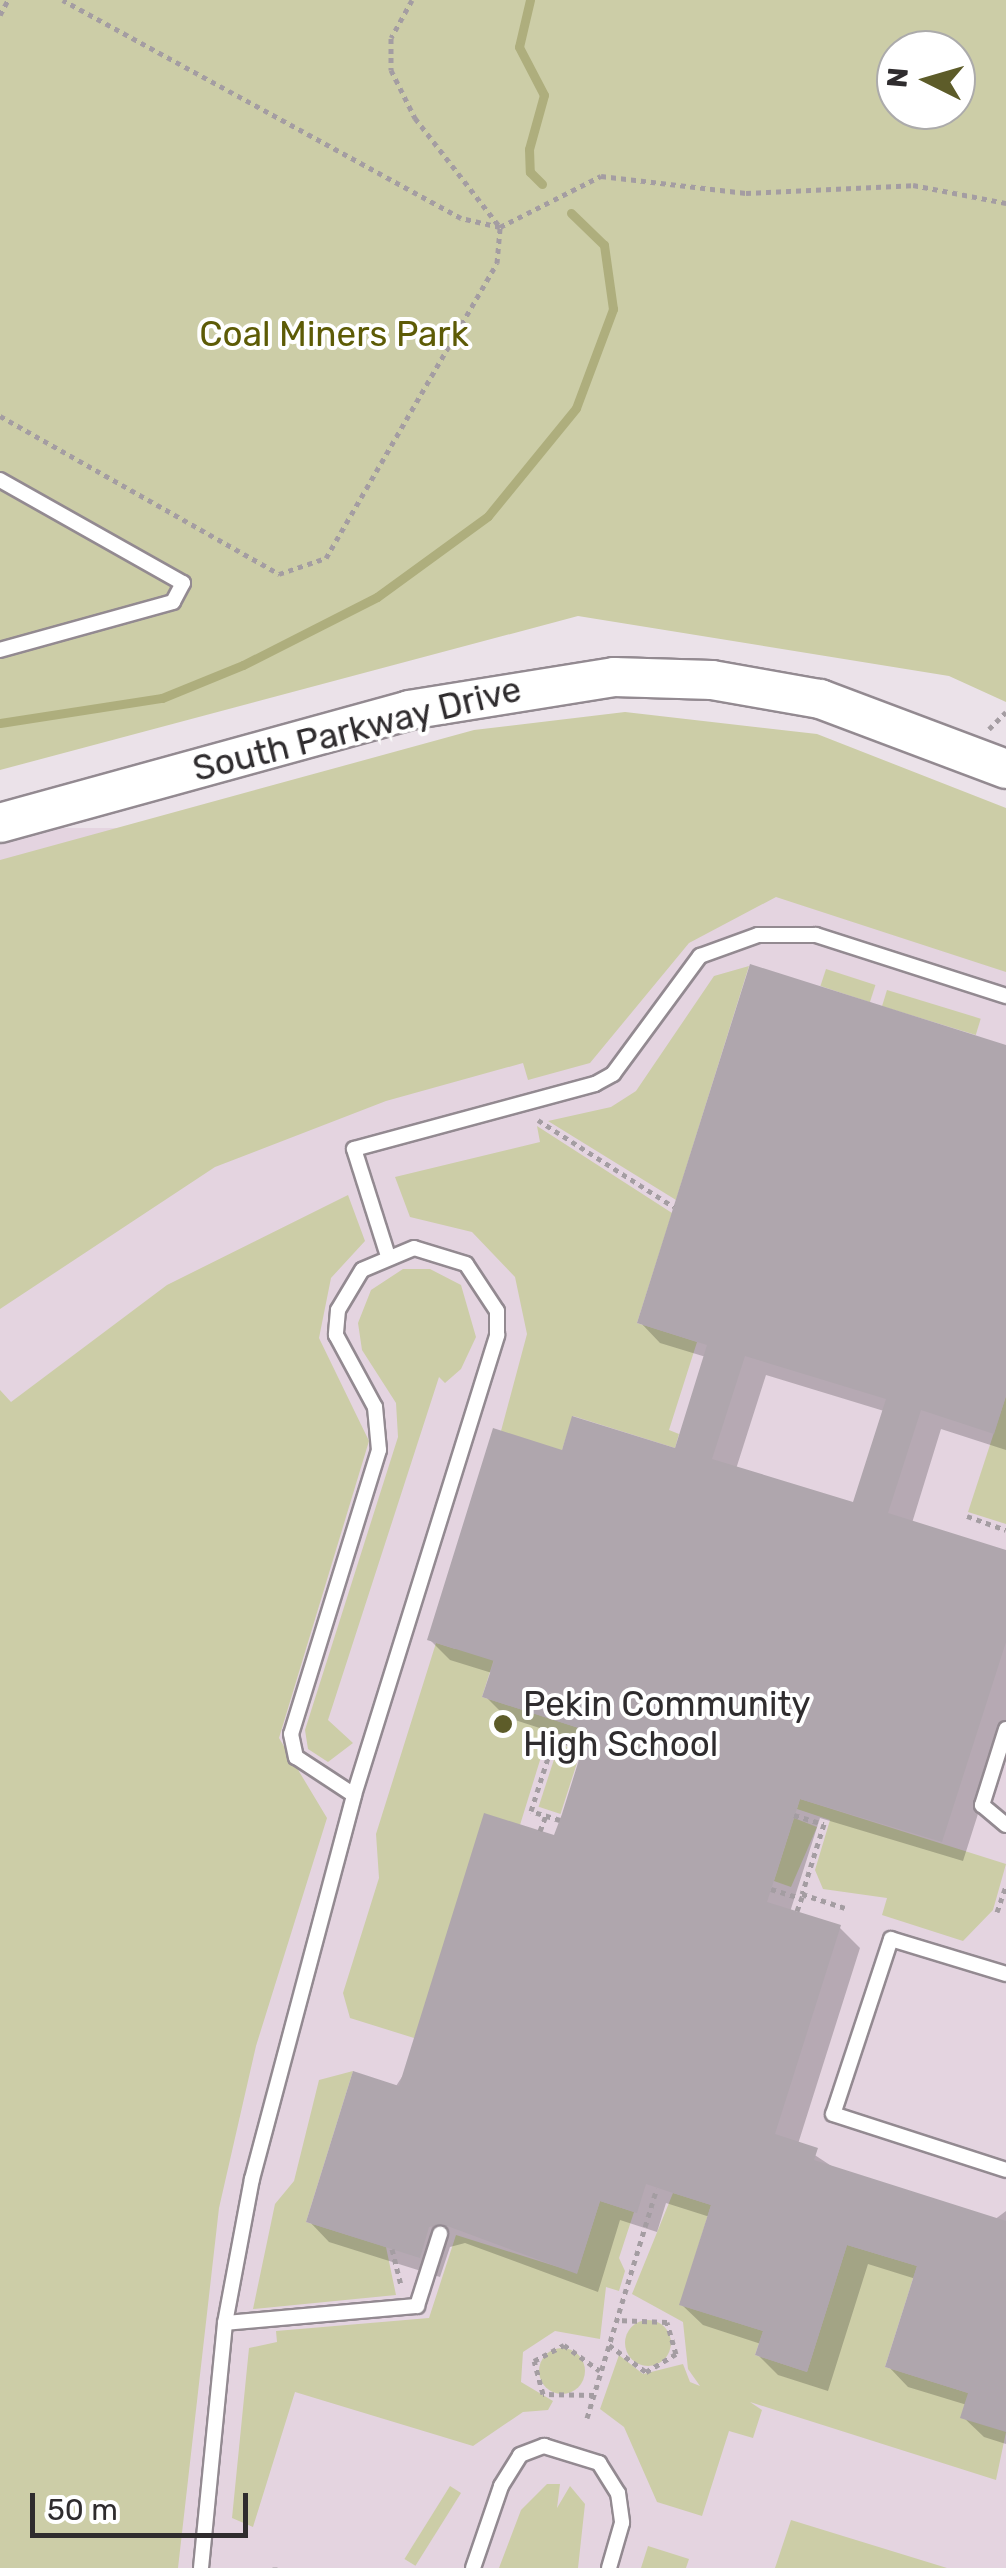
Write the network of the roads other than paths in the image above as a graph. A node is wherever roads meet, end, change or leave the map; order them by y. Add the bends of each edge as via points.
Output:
1 (0, 480) edge
2 (0, 650) edge
3 (1006, 769) edge
4 (0, 824) edge
5 (1006, 996) edge
6 (387, 1252) junction
7 (1006, 1730) edge
8 (354, 1794) junction
9 (1006, 1824) edge
10 (1006, 1974) edge
11 (1006, 2170) edge
12 (440, 2234) dead end
13 (224, 2323) junction
14 (201, 2568) edge
15 (473, 2568) edge
16 (609, 2568) edge

1 - 2 lane via 183,583 173,602
3 - 4 main road, South Parkway Drive via 805,696 614,678 409,710
5 - 6 lane via 816,935 758,935 700,956 613,1074 354,1149
6 - 8 lane via 346,1288 338,1310 336,1335 375,1407 379,1450 290,1734 296,1758
6 - 8 lane via 414,1248 466,1264 497,1311 497,1335
7 - 9 lane via 982,1805
8 - 13 lane via 252,2179
10 - 11 lane via 890,1939 833,2114
12 - 13 lane via 417,2306
13 - 14 lane
15 - 16 lane via 520,2454 544,2446 599,2462 618,2493 622,2523

